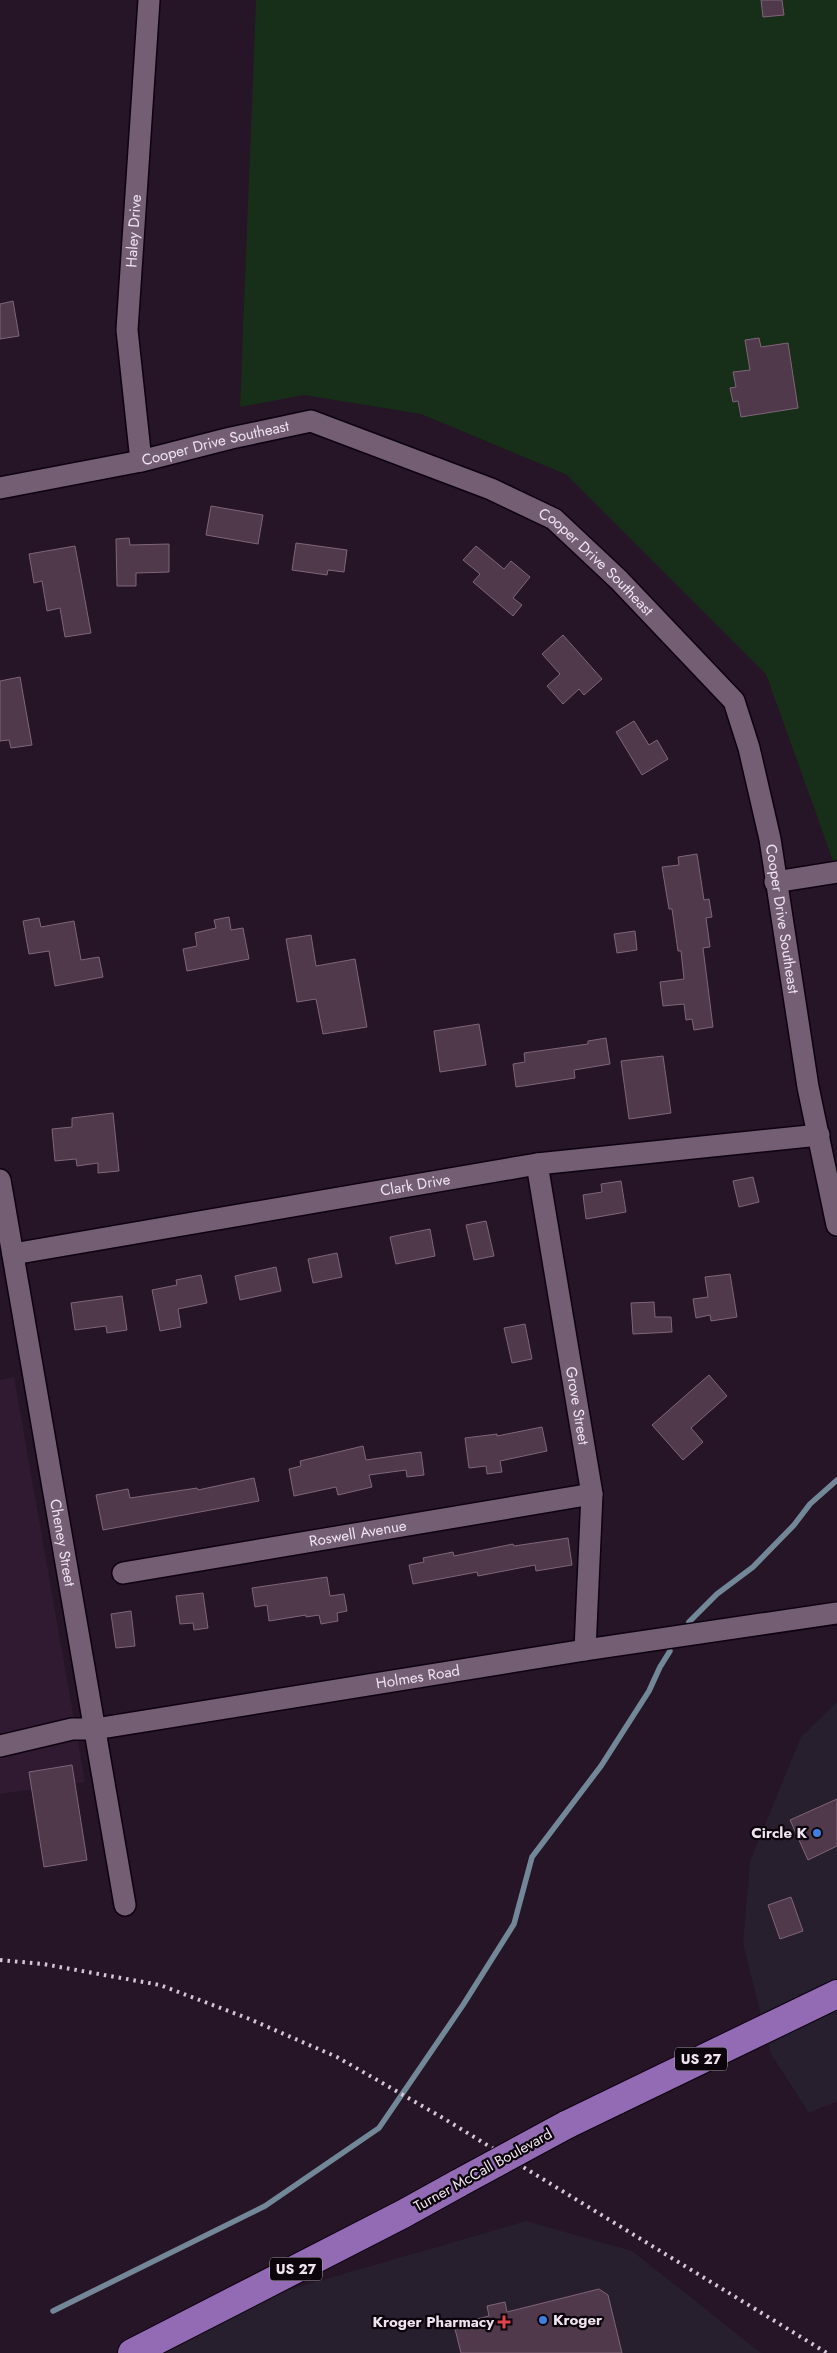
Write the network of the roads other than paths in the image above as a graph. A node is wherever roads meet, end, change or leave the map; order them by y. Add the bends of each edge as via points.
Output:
1 (149, 0) edge
2 (141, 461) junction
3 (0, 488) edge
4 (837, 872) edge
5 (776, 882) junction
6 (819, 1135) junction
7 (537, 1164) junction
8 (0, 1180) edge
9 (837, 1226) edge
10 (13, 1254) junction
11 (592, 1494) junction
12 (123, 1573) dead end
13 (837, 1613) edge
14 (585, 1650) junction
15 (95, 1729) junction
16 (0, 1746) edge
17 (125, 1905) dead end
18 (837, 1994) edge
19 (132, 2353) edge

1 - 2 street, Haley Drive via 127,330
2 - 3 street, Cooper Drive Southeast
2 - 5 street, Cooper Drive Southeast via 311,421 491,489 554,519 619,580 734,701 749,748 770,839
4 - 5 street
5 - 6 street, Cooper Drive Southeast via 808,1087
6 - 7 street, Clark Drive
6 - 9 street, Cooper Drive Southeast
7 - 10 street, Clark Drive
7 - 11 street, Grove Street
8 - 10 street, Cheney Street
10 - 15 street, Cheney Street
11 - 12 street, Roswell Avenue
11 - 14 street, Grove Street
13 - 14 street, Holmes Road
14 - 15 street, Holmes Road
15 - 16 street, Holmes Road via 72,1729
15 - 17 street, Cheney Street
18 - 19 main road, Turner McCall Boulevard / US 27, bridge via 566,2125 403,2214

